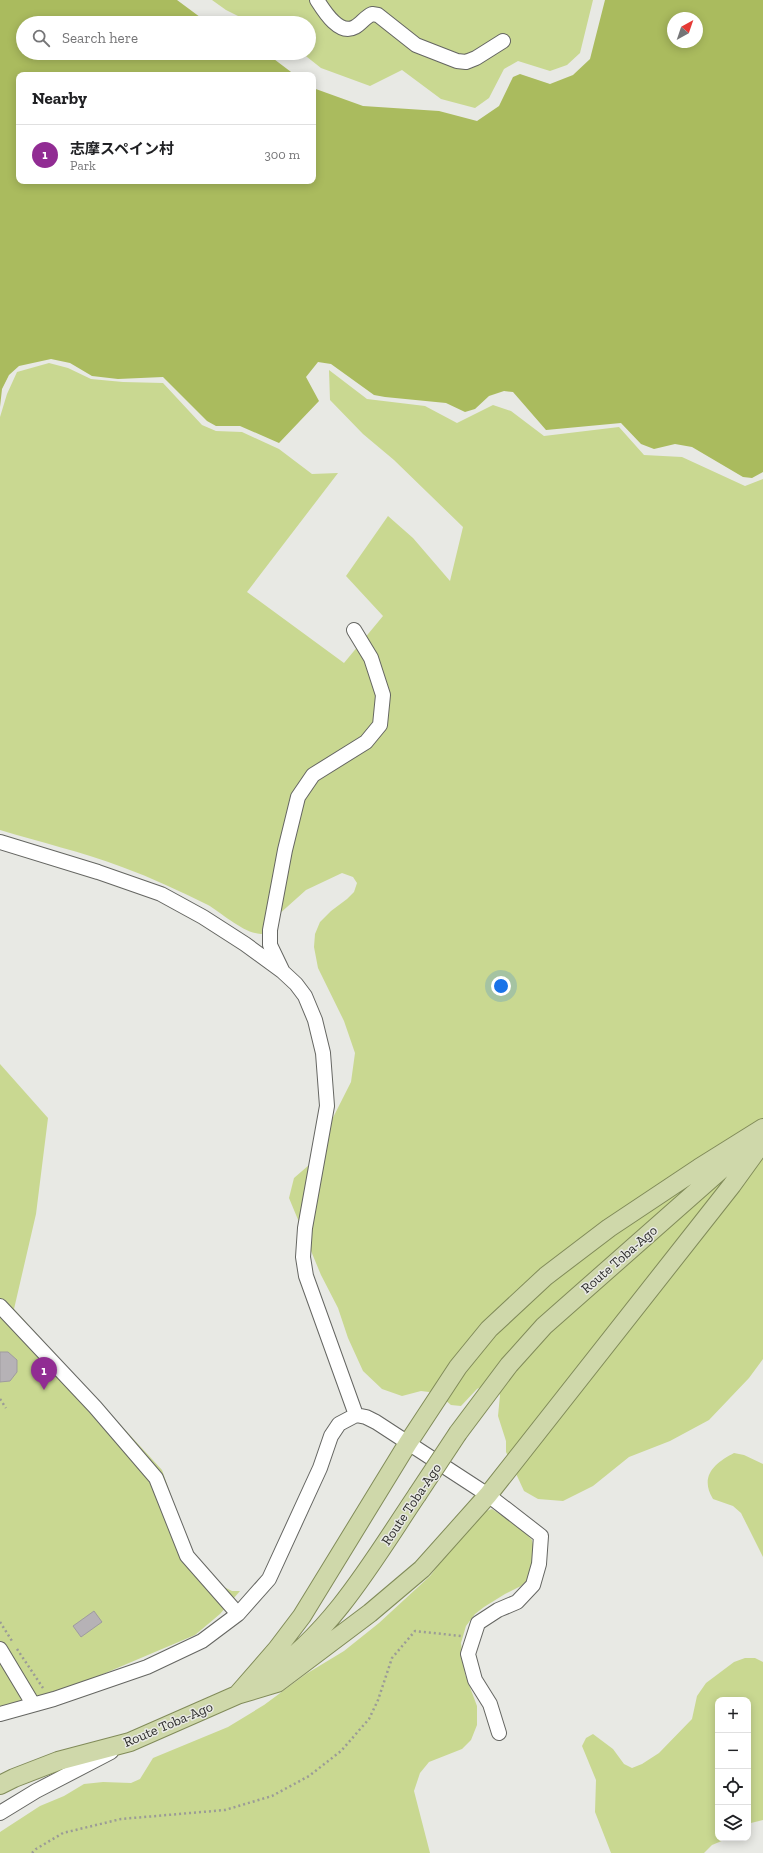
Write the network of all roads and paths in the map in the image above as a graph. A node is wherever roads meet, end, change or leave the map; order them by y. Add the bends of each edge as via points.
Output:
1 (317, 0) edge
2 (503, 41) dead end
3 (354, 630) dead end
4 (0, 842) edge
5 (282, 971) junction
6 (763, 1128) edge
7 (763, 1132) edge
8 (763, 1142) edge
9 (0, 1306) edge
10 (0, 1399) edge
11 (6, 1408) dead end
12 (356, 1415) junction
13 (408, 1443) junction
14 (488, 1495) junction
15 (238, 1614) junction
16 (0, 1622) edge
17 (473, 1638) junction
18 (0, 1650) edge
19 (45, 1690) dead end
20 (237, 1695) junction
21 (33, 1704) junction
22 (0, 1714) edge
23 (498, 1733) dead end
24 (130, 1742) junction
25 (0, 1786) edge
26 (0, 1813) edge
27 (32, 1853) edge

1 - 2 street via 343,29 350,30 372,14 378,15 416,44 457,61 466,62 476,58
3 - 5 street via 371,658 383,695 380,725 366,742 312,775 298,797 270,930 270,945
4 - 5 street via 161,894 202,917
5 - 12 street via 305,996 315,1020 323,1053 326,1086 327,1106 302,1257 306,1276
6 - 13 main road via 609,1228 546,1276 489,1330 458,1367
7 - 20 main road, Route Toba-Ago, bridge via 544,1326 509,1365 458,1433 347,1599 315,1635 277,1669
8 - 14 main road
9 - 15 street via 95,1407 156,1478 187,1556
10 - 11 path
12 - 13 street via 376,1422
12 - 15 street via 339,1424 331,1436 320,1468 269,1579
13 - 14 street
13 - 20 main road via 302,1616
14 - 17 street via 541,1536 539,1564 533,1585 516,1602 498,1610 478,1624
14 - 20 main road via 422,1569 370,1613 277,1683
15 - 21 street via 202,1641 147,1667
16 - 19 path
17 - 23 street via 468,1654 474,1680 490,1704
17 - 27 path via 415,1631 392,1658 369,1719 342,1751 310,1776 272,1796 225,1810 121,1819 63,1832
18 - 21 street
20 - 24 main road, Route Toba-Ago
21 - 22 street
24 - 25 main road, Route Toba-Ago via 58,1760
24 - 26 street via 36,1791

